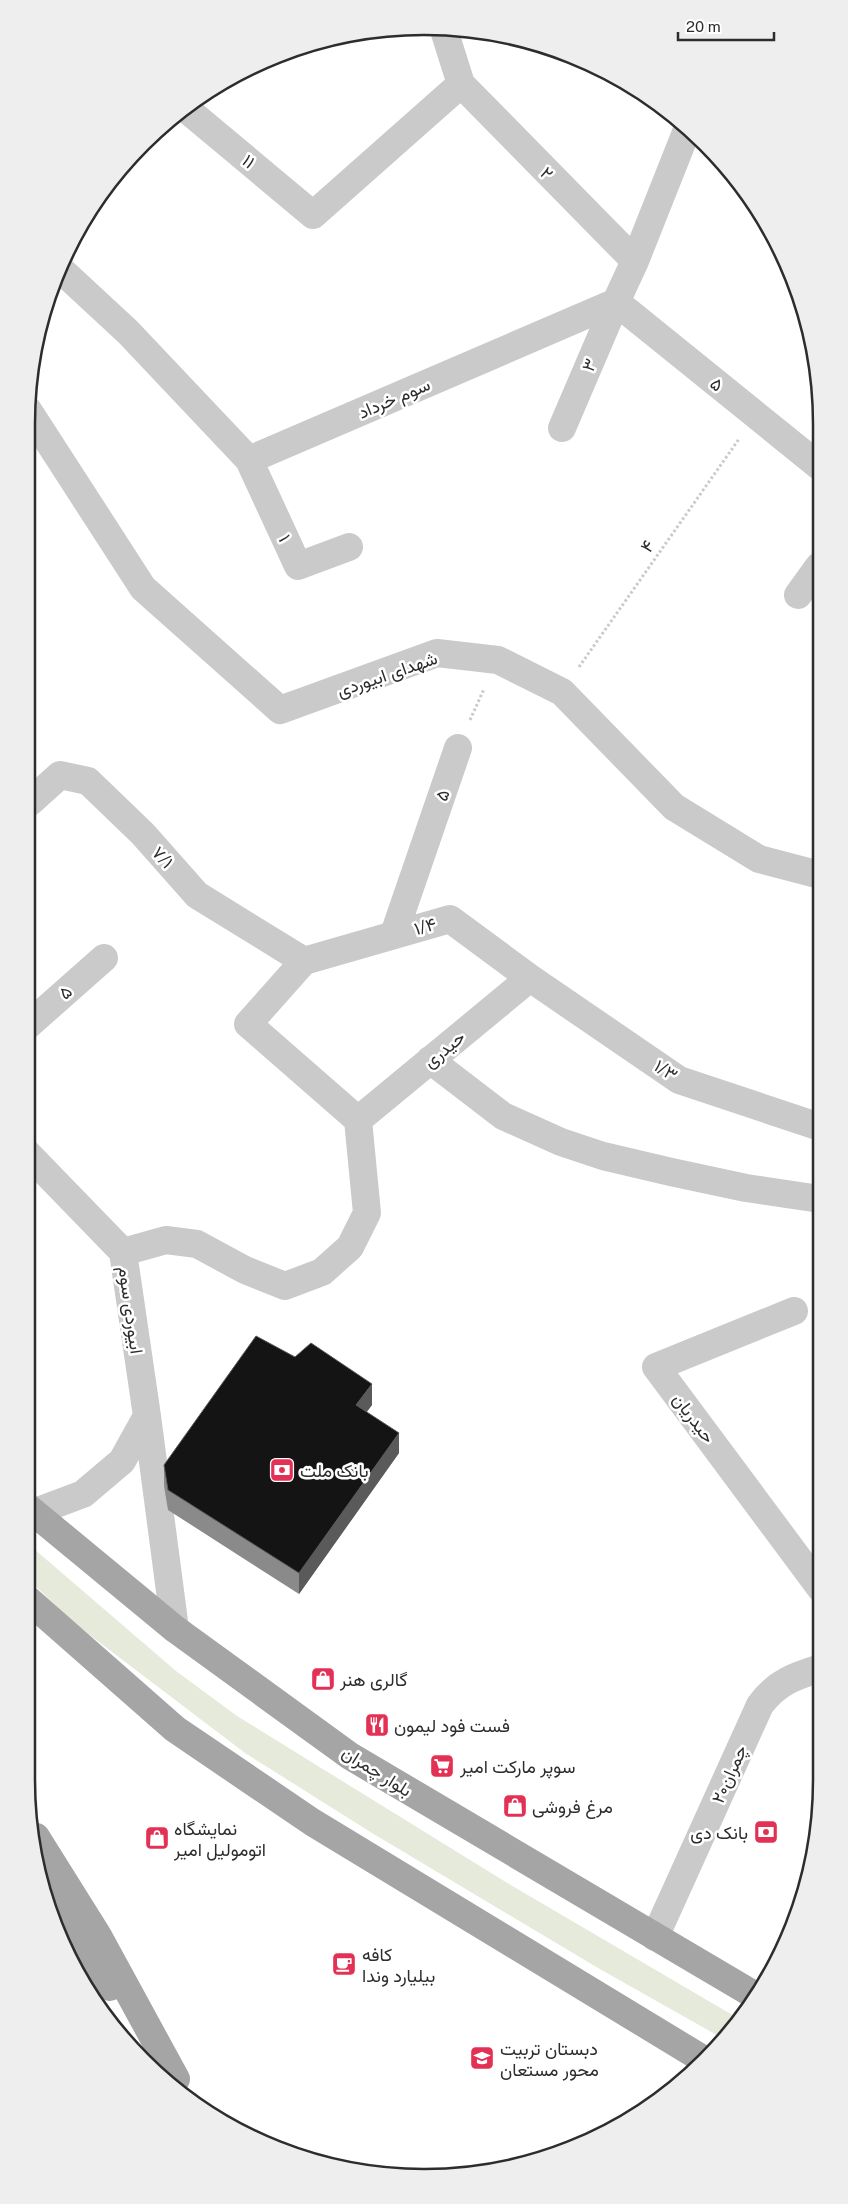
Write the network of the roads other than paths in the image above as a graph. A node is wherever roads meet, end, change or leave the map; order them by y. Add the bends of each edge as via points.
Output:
1 (446, 36) edge
2 (461, 84) junction
3 (191, 113) edge
4 (685, 136) edge
5 (635, 261) junction
6 (65, 274) edge
7 (616, 302) junction
8 (35, 421) edge
9 (562, 428) dead end
10 (249, 460) junction
11 (813, 462) edge
12 (349, 547) dead end
13 (813, 575) edge
14 (798, 596) dead end
15 (458, 748) road end
16 (35, 795) edge
17 (813, 873) edge
18 (394, 934) junction
19 (104, 958) dead end
20 (304, 961) junction
21 (530, 978) junction
22 (35, 1019) edge
23 (430, 1060) junction
24 (358, 1120) junction
25 (813, 1125) edge
26 (35, 1161) edge
27 (813, 1198) edge
28 (123, 1252) junction
29 (794, 1311) dead end
30 (147, 1416) junction
31 (35, 1508) edge
32 (35, 1513) edge
33 (813, 1578) edge
34 (35, 1606) edge
35 (174, 1629) junction
36 (813, 1671) edge
37 (40, 1843) edge
38 (62, 1921) edge
39 (655, 1937) junction
40 (750, 1992) edge
41 (698, 2056) edge
42 (175, 2079) edge
43 (178, 2081) edge

1 - 2 street
2 - 3 street, ۱۱ via 313,215
2 - 5 street, ۲
4 - 5 street
5 - 7 street
6 - 10 street via 128,332
7 - 9 street, ۳
7 - 10 street, سوم خرداد
7 - 11 street, ۵
8 - 17 street, شهدای ابیوردی via 143,588 280,710 437,653 498,660 562,692 674,807 759,859
10 - 12 street, ۱ via 298,566
13 - 14 street
15 - 18 street, ۵
16 - 20 street, ۷/۱ via 60,775 88,781 143,834 197,895
18 - 20 street, ۱/۴
18 - 21 street, ۱/۴ via 450,919
19 - 22 street, ۵
20 - 24 street via 248,1024
21 - 23 street, حیدری
21 - 25 street, ۱/۳ via 679,1080
23 - 24 street, حیدری
23 - 27 street via 503,1116 561,1142 671,1172
24 - 28 street via 367,1213 350,1247 322,1272 285,1286 245,1270 197,1244 166,1240
26 - 28 street, ابیوردی سوم
28 - 30 street, ابیوردی سوم
29 - 33 street, حیدریان via 656,1367
30 - 31 street via 122,1461 83,1494
30 - 35 street, ابیوردی سوم
32 - 35 main road, بلوار چمران
34 - 41 main road via 183,1734 312,1822
35 - 39 main road, بلوار چمران via 350,1756
36 - 39 street, چمران۲۰ via 793,1677 769,1693 760,1705
37 - 43 main road via 98,1936
38 - 42 main road
39 - 40 main road, بلوار چمران

